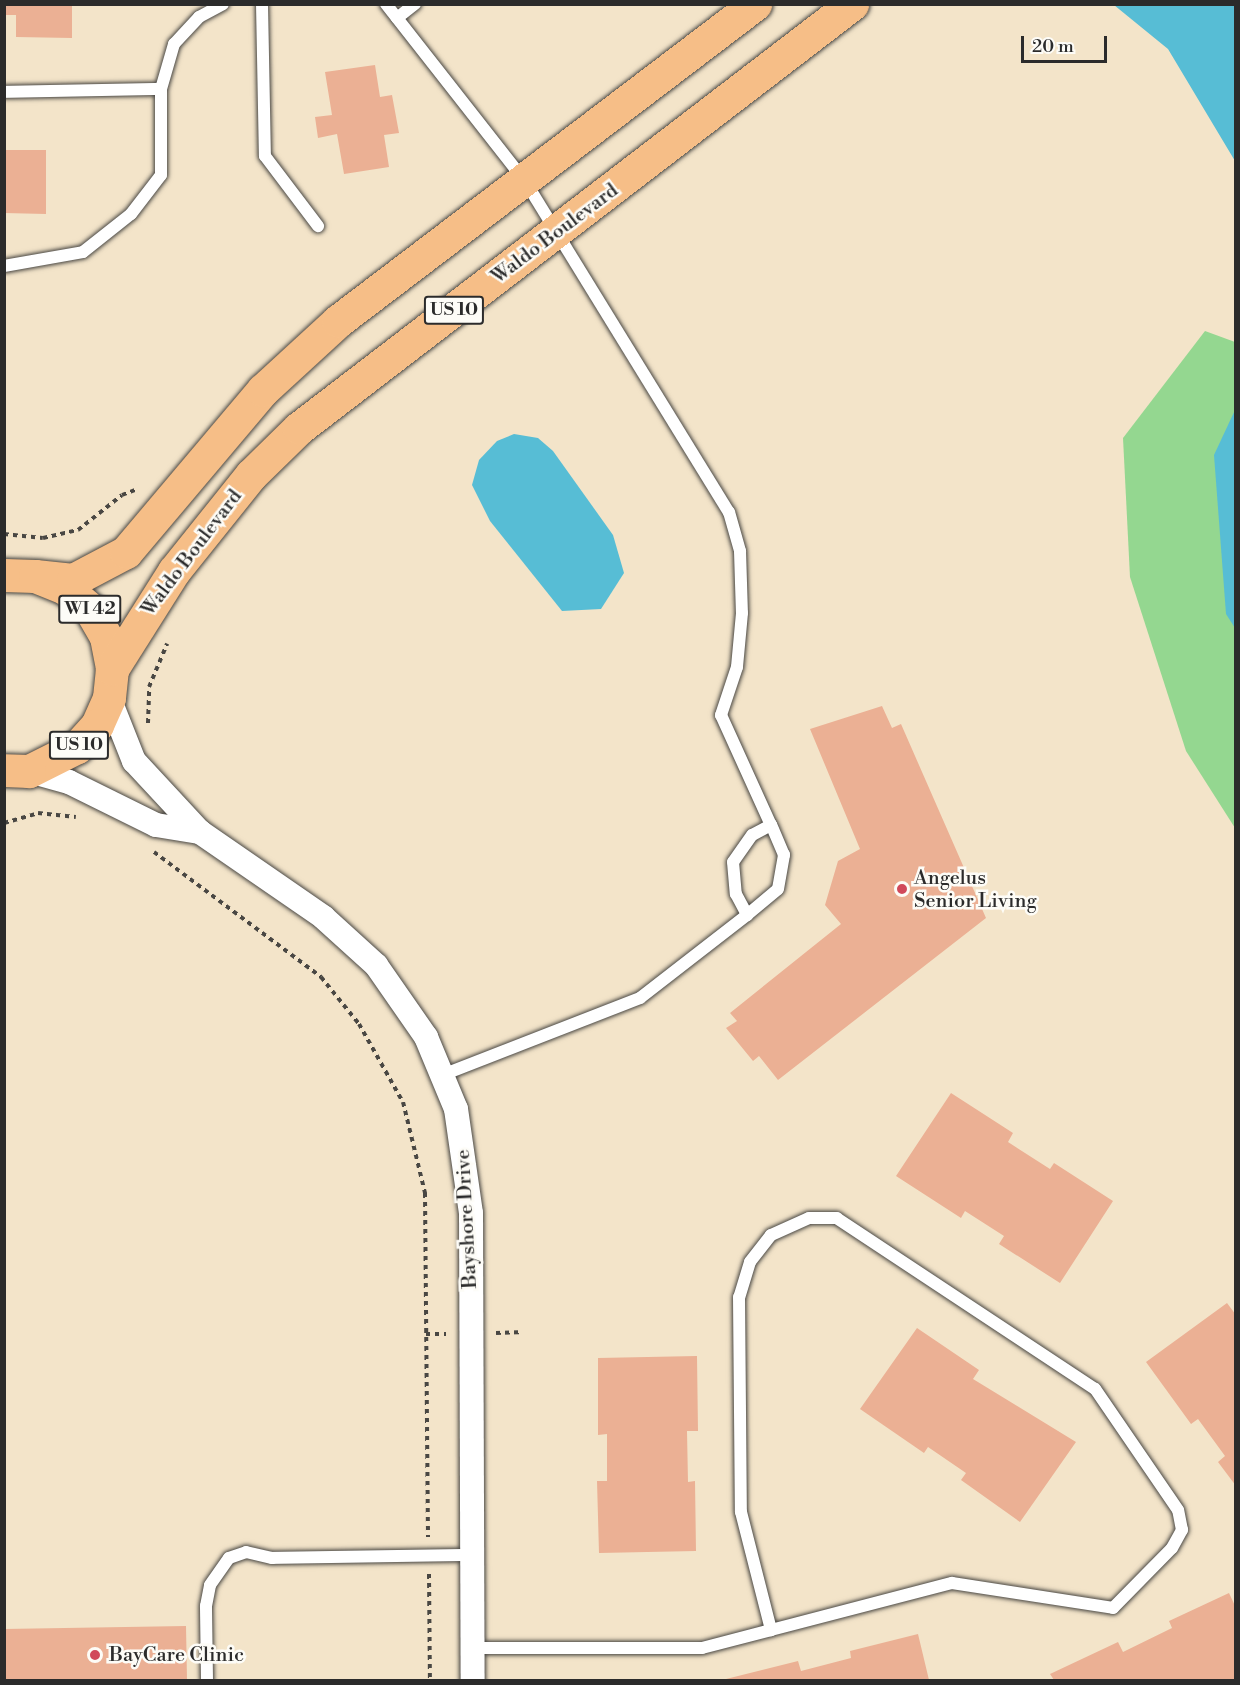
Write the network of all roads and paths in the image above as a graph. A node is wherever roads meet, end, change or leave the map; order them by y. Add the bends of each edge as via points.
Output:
1 (223, 4) edge
2 (262, 4) edge
3 (386, 4) edge
4 (415, 4) edge
5 (755, 4) edge
6 (852, 4) edge
7 (397, 18) junction
8 (161, 89) junction
9 (4, 92) edge
10 (525, 181) junction
11 (318, 226) dead end
12 (559, 233) junction
13 (4, 266) edge
14 (122, 495) dead end
15 (4, 534) edge
16 (20, 575) edge
17 (171, 634) dead end
18 (111, 683) junction
19 (150, 729) dead end
20 (13, 774) edge
21 (106, 799) junction
22 (4, 823) edge
23 (771, 825) junction
24 (200, 832) junction
25 (143, 844) dead end
26 (747, 915) junction
27 (442, 1075) junction
28 (429, 1555) junction
29 (473, 1556) junction
30 (771, 1630) junction
31 (473, 1648) junction
32 (207, 1680) edge
33 (430, 1680) edge
34 (474, 1680) edge

1 - 8 lane via 200,17 174,44
2 - 11 lane via 265,156
3 - 7 lane
4 - 7 lane
5 - 10 main road
6 - 12 main road, Waldo Boulevard / US 10
7 - 10 lane
8 - 9 lane
8 - 13 lane via 162,175 131,214 83,252
10 - 12 lane
10 - 16 main road via 338,321 290,364 126,552 73,580
12 - 18 main road, Waldo Boulevard / US 10 via 338,395 274,450 174,571
12 - 23 lane via 729,512 740,550 742,613 736,667 721,715
14 - 15 path via 89,523 65,534 27,539
16 - 18 main road, WI 42 via 65,588 90,609 106,637
17 - 19 path via 149,687
18 - 20 main road, US 10 via 97,725 77,747
18 - 24 street via 134,761
20 - 21 street
21 - 22 path via 97,825 38,813
21 - 24 street via 156,825
23 - 26 lane via 784,855 778,889
23 - 26 lane via 752,835 733,862 736,894
24 - 27 street, Bayshore Drive via 323,917 376,965 426,1037
25 - 28 path via 321,977 358,1024 404,1102 425,1193
26 - 27 lane via 639,998
27 - 29 street, Bayshore Drive via 465,1146 471,1213
28 - 29 lane
28 - 32 lane via 272,1557 246,1552 219,1568 206,1606
28 - 33 path
29 - 31 street, Bayshore Drive
30 - 30 lane via 952,1583 1113,1608 1172,1548 1182,1530 1178,1510 1095,1389 837,1218 809,1218 771,1235 750,1262 739,1297 741,1512
30 - 31 lane via 702,1647
31 - 34 street, Bayshore Drive

